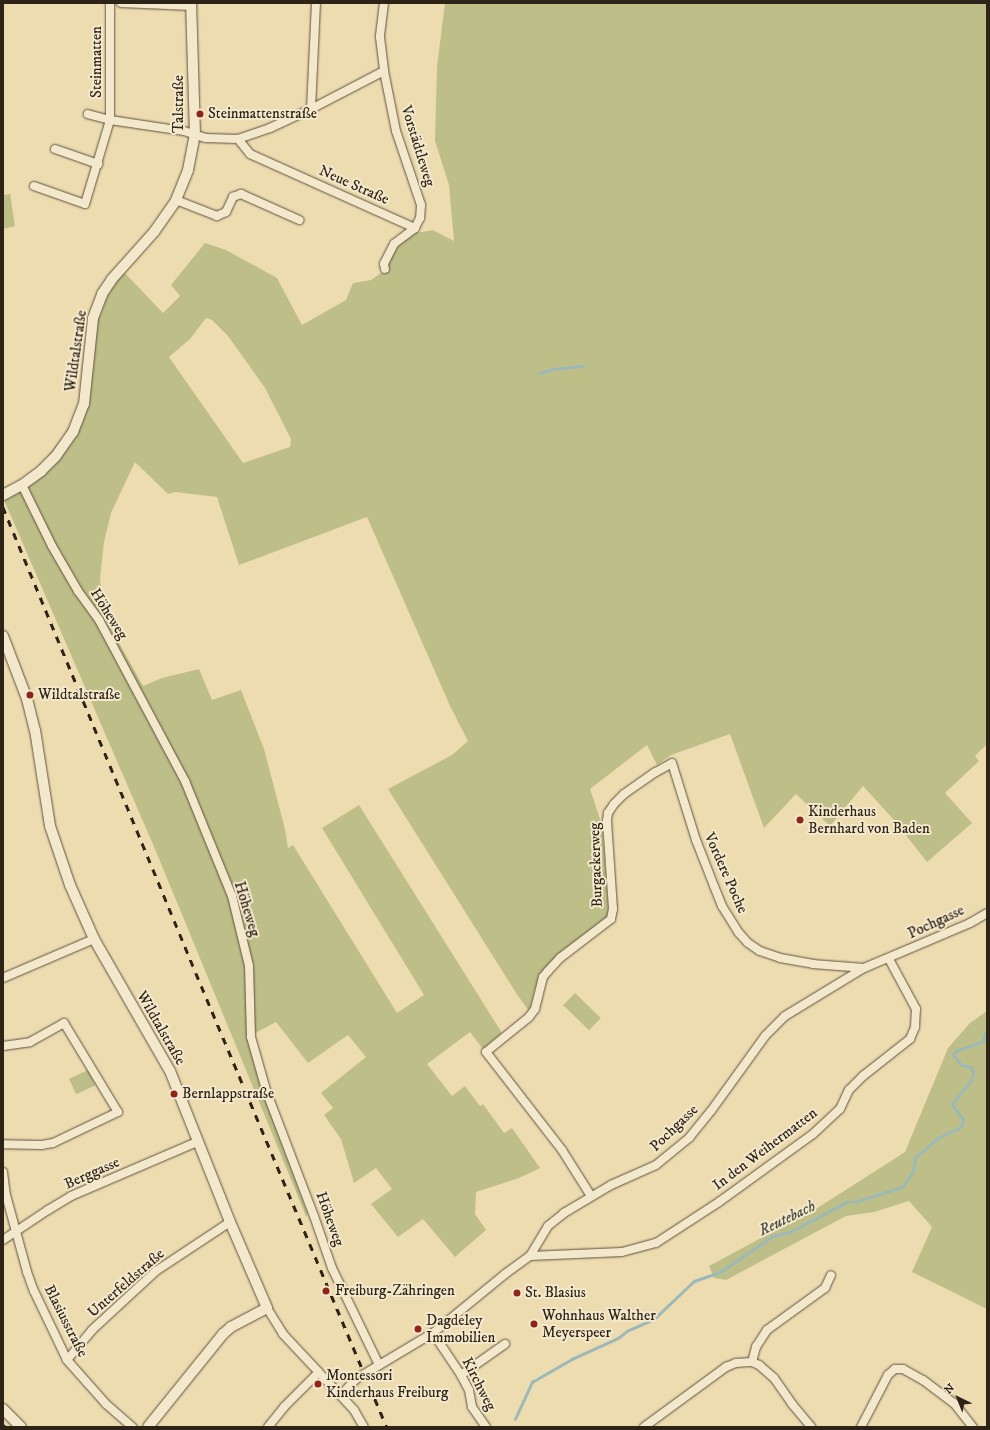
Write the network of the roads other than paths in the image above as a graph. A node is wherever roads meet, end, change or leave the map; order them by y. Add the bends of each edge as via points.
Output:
1 (110, 3) edge
2 (121, 3) edge
3 (316, 3) edge
4 (384, 3) edge
5 (191, 5) edge
6 (384, 71) junction
7 (311, 109) junction
8 (88, 114) dead end
9 (110, 120) junction
10 (195, 135) junction
11 (238, 139) junction
12 (55, 149) dead end
13 (99, 162) junction
14 (34, 186) dead end
15 (175, 201) junction
16 (299, 220) dead end
17 (415, 228) junction
18 (385, 269) dead end
19 (22, 485) junction
20 (7, 493) edge
21 (3, 636) edge
22 (672, 763) joint
23 (987, 913) edge
24 (94, 938) junction
25 (888, 959) junction
26 (864, 968) junction
27 (3, 978) edge
28 (3, 1046) edge
29 (197, 1142) junction
30 (3, 1144) edge
31 (3, 1172) edge
32 (5, 1195) edge
33 (591, 1196) junction
34 (230, 1222) junction
35 (16, 1230) junction
36 (3, 1240) edge
37 (530, 1256) junction
38 (831, 1275) dead end
39 (267, 1308) junction
40 (433, 1333) junction
41 (505, 1344) dead end
42 (66, 1360) junction
43 (752, 1362) junction
44 (379, 1365) junction
45 (319, 1372) junction
46 (461, 1375) junction
47 (341, 1395) junction
48 (4, 1410) edge
49 (21, 1427) edge
50 (132, 1427) edge
51 (148, 1427) edge
52 (268, 1427) edge
53 (364, 1427) edge
54 (486, 1427) edge
55 (644, 1427) edge
56 (811, 1427) edge
57 (861, 1427) edge
58 (973, 1427) edge

1 - 9 street, Steinmatten
2 - 5 street
3 - 7 street
4 - 6 street, Vorstädtleweg via 380,37
5 - 10 street, Talstraße
6 - 7 street
6 - 17 street, Vorstädtleweg via 396,131 421,205 420,218
7 - 11 street
8 - 9 street, Steinmatten
9 - 10 street, Steinmatten via 184,131
9 - 13 street, Steinmatten
10 - 11 street
10 - 15 street, Talstraße via 188,170
11 - 17 street, Neue Straße via 250,154
12 - 13 street
13 - 14 street via 85,204
15 - 16 street via 217,216 226,212 233,198 241,194
15 - 19 street, Wildtalstraße via 154,232 102,294 93,318 86,388 79,418 56,456
17 - 18 street via 394,244 384,264
19 - 20 street, Wildtalstraße
19 - 44 street, Höheweg via 52,546 78,591 99,620 185,781 232,896 249,966 251,1037 267,1093 338,1283
21 - 24 street, Wildtalstraße via 27,699 35,730 50,826 70,885
22 - 26 street, Vordere Poche via 696,840 722,906 748,943 760,951 780,958 813,964
22 - 33 street, Burgackerweg via 624,794 608,813 613,909 611,920 548,971 543,977 535,1009 486,1052 562,1150
23 - 25 street, Pochgasse
24 - 27 street
24 - 29 street, Wildtalstraße via 170,1071
25 - 26 street, Pochgasse
25 - 37 street, In den Weihermatten via 916,1009 915,1026 910,1039 863,1076 849,1090 840,1109 813,1134 719,1202 656,1243 622,1252
26 - 33 street, Pochgasse via 785,1016 765,1036 711,1111 688,1138 656,1165
28 - 30 street via 30,1042 64,1023 118,1112 53,1143
29 - 34 street, Wildtalstraße
29 - 35 street, Berggasse via 71,1196
31 - 32 street, Blasiusstraße
32 - 35 street, Blasiusstraße
33 - 37 street, Pochgasse via 548,1226
34 - 39 street, Wildtalstraße
34 - 42 street, Unterfeldstraße via 156,1271 92,1330
35 - 36 street, Berggasse
35 - 42 street, Blasiusstraße via 34,1291
37 - 40 street, Pochgasse
38 - 43 street via 825,1288 767,1330 756,1347
39 - 45 street, Wildtalstraße via 283,1334
39 - 51 street via 231,1326
40 - 44 street, Pochgasse
40 - 46 street, Kirchweg
41 - 46 street
42 - 50 street, Blasiusstraße via 106,1404
43 - 55 street via 736,1363 726,1367
43 - 56 street via 774,1378
44 - 47 street, Pochgasse via 356,1379
45 - 47 street, Wildtalstraße
45 - 52 street
46 - 54 street, Kirchweg via 469,1390 472,1406
47 - 53 street, Wildtalstraße
48 - 49 street
57 - 58 street via 888,1375 895,1369 903,1369 924,1380 954,1403

